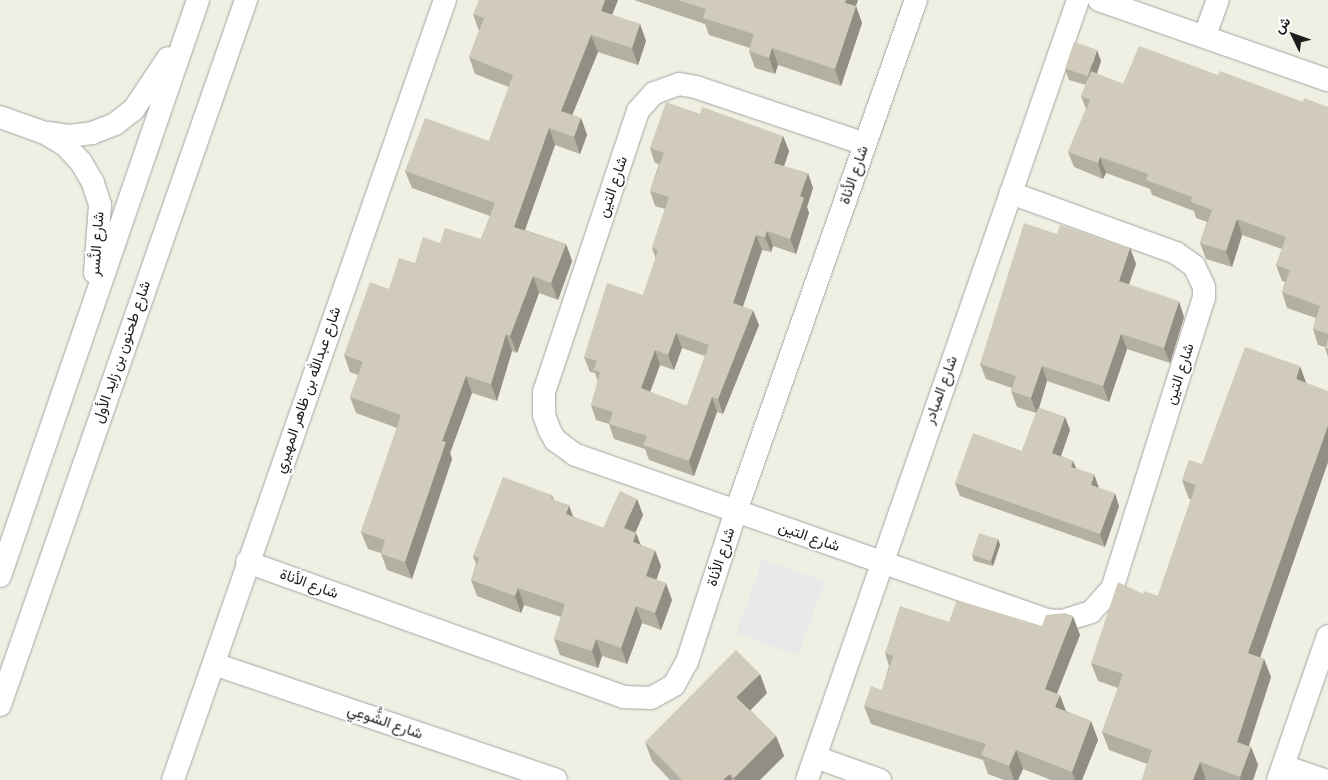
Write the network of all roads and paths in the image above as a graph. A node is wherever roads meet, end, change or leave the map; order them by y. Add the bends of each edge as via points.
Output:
1 (246, 0) edge
2 (445, 0) edge
3 (916, 0) edge
4 (1078, 0) edge
5 (1099, 0) edge
6 (1218, 0) edge
7 (195, 9) edge
8 (1205, 35) junction
9 (1328, 80) edge
10 (0, 117) edge
11 (45, 133) junction
12 (865, 144) junction
13 (1011, 193) junction
14 (90, 316) junction
15 (736, 511) junction
16 (247, 562) junction
17 (880, 562) junction
18 (0, 576) edge
19 (1328, 636) edge
20 (214, 664) junction
21 (0, 705) edge
22 (815, 757) junction
23 (1281, 773) edge
24 (173, 780) edge
25 (556, 780) edge
26 (807, 780) edge
27 (880, 780) edge
28 (1324, 780) edge

1 - 21 street, شارع طحنون بن زايد الأول
2 - 16 street, شارع عبدالله بن ظاهر المهيري
3 - 12 street, شارع الأناة
4 - 13 street, شارع المبادر
5 - 8 street
6 - 8 street
7 - 11 street, شارع النَّسر via 134,109 115,124 92,133 68,136
7 - 14 street
8 - 9 street
10 - 11 street, شارع النَّسر
11 - 14 street, شارع النَّسر via 65,145 81,162 94,183 100,205
12 - 15 street, شارع الأناة
12 - 15 street, شارع التين via 678,84 654,93 638,111 544,392 544,415 556,440 576,455
13 - 17 street, شارع المبادر
13 - 17 street, شارع التين via 1176,253 1194,266 1204,287 1204,298 1112,589 1091,612 1062,621 1046,620
14 - 18 street
15 - 16 street, شارع الأناة via 682,674 663,693 638,700
15 - 17 street, شارع التين
16 - 20 street, شارع عبدالله بن ظاهر المهيري
17 - 22 street, شارع المبادر
19 - 23 street
20 - 24 street, شارع عبدالله بن ظاهر المهيري
20 - 25 street, شارع الشُّوعِي
22 - 26 street, شارع المبادر
22 - 27 street
23 - 28 street

